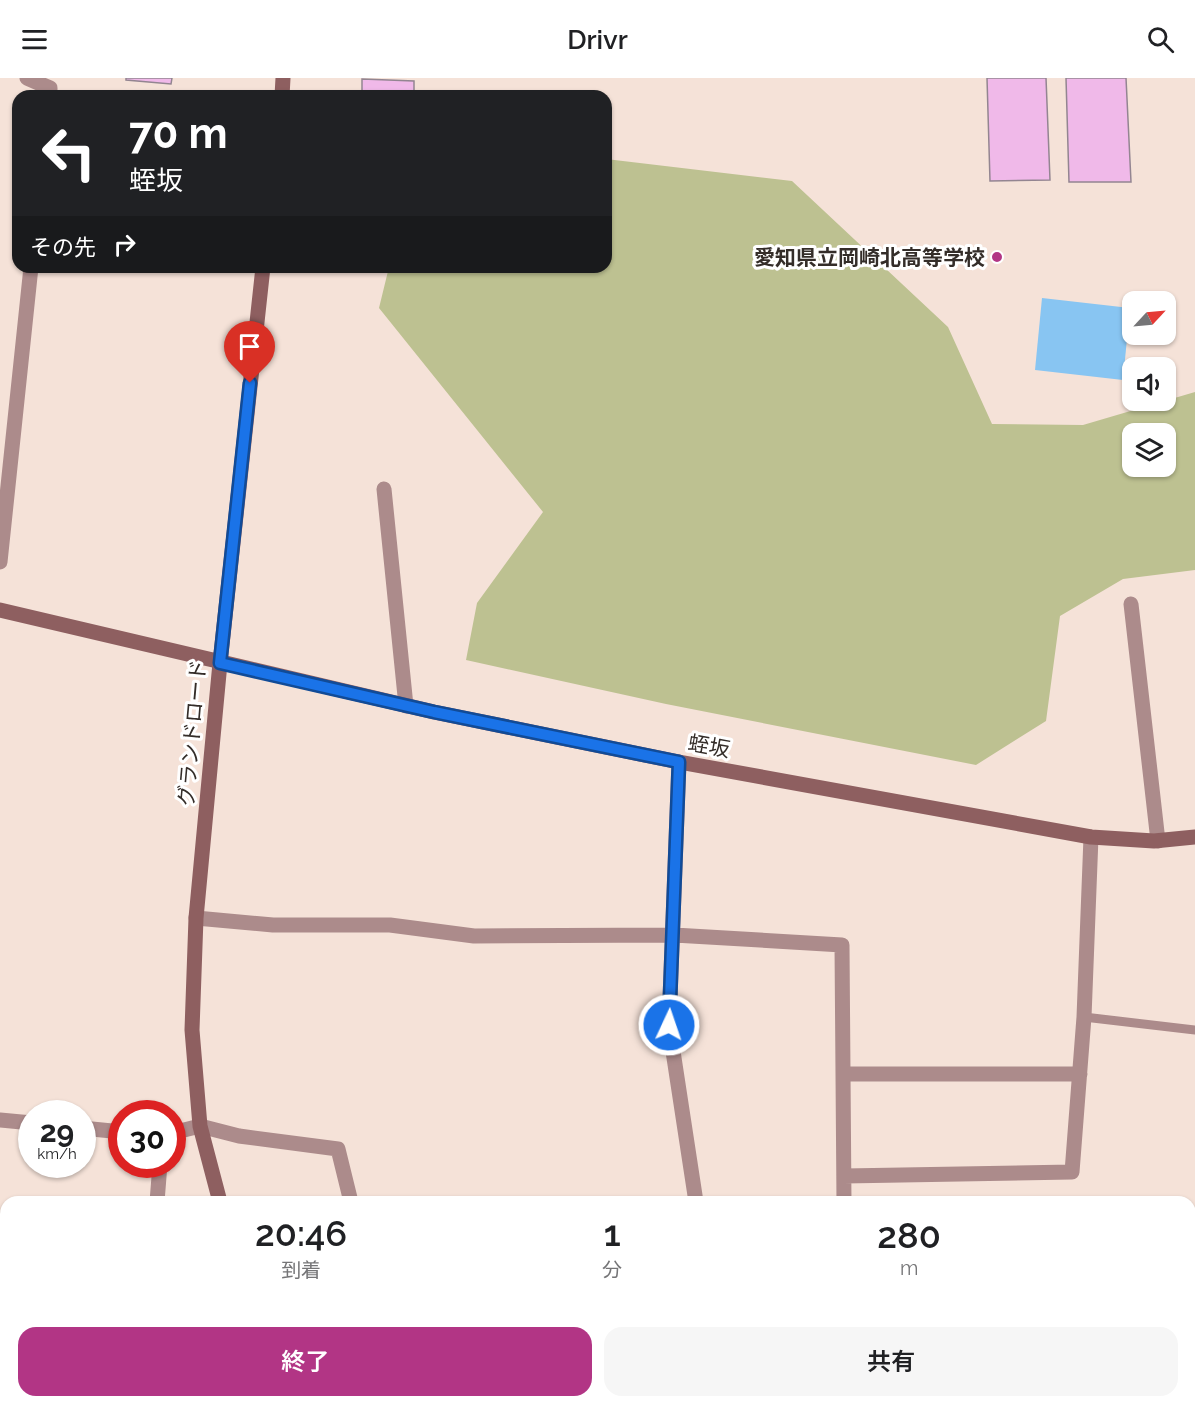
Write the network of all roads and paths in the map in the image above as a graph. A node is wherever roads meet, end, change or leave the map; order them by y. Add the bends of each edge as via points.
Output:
1 (27, 78) edge
2 (51, 90) edge
3 (30, 273) edge
4 (262, 273) edge
5 (384, 489) dead end
6 (0, 562) edge
7 (1131, 604) dead end
8 (0, 610) edge
9 (220, 663) junction
10 (406, 706) junction
11 (679, 762) junction
12 (1091, 837) junction
13 (1195, 837) edge
14 (1158, 841) junction
15 (196, 918) junction
16 (674, 935) junction
17 (1084, 1017) junction
18 (1195, 1030) edge
19 (844, 1074) junction
20 (1080, 1074) junction
21 (0, 1120) edge
22 (18, 1122) edge
23 (200, 1126) junction
24 (186, 1130) edge
25 (844, 1176) junction
26 (159, 1178) edge
27 (158, 1196) edge
28 (218, 1196) edge
29 (350, 1196) edge
30 (695, 1196) edge
31 (844, 1196) edge

1 - 2 street
3 - 6 street
4 - 9 street, グランドロード
5 - 10 street
7 - 14 street
8 - 9 street, 蛭坂
9 - 10 street, 蛭坂
9 - 15 street, グランドロード
10 - 11 street, 蛭坂
11 - 12 street, 蛭坂
11 - 16 street
12 - 14 street, 蛭坂
12 - 17 street
13 - 14 street, 蛭坂
15 - 16 street via 273,925 390,925 474,936
15 - 23 street, グランドロード via 192,1030
16 - 19 street via 842,945
16 - 30 street via 669,1025
17 - 18 lane
17 - 20 street
19 - 20 street
19 - 25 street
20 - 25 street via 1072,1172
21 - 22 street
23 - 24 street
23 - 28 street, グランドロード
23 - 29 street via 238,1137 338,1149
25 - 31 street
26 - 27 street

